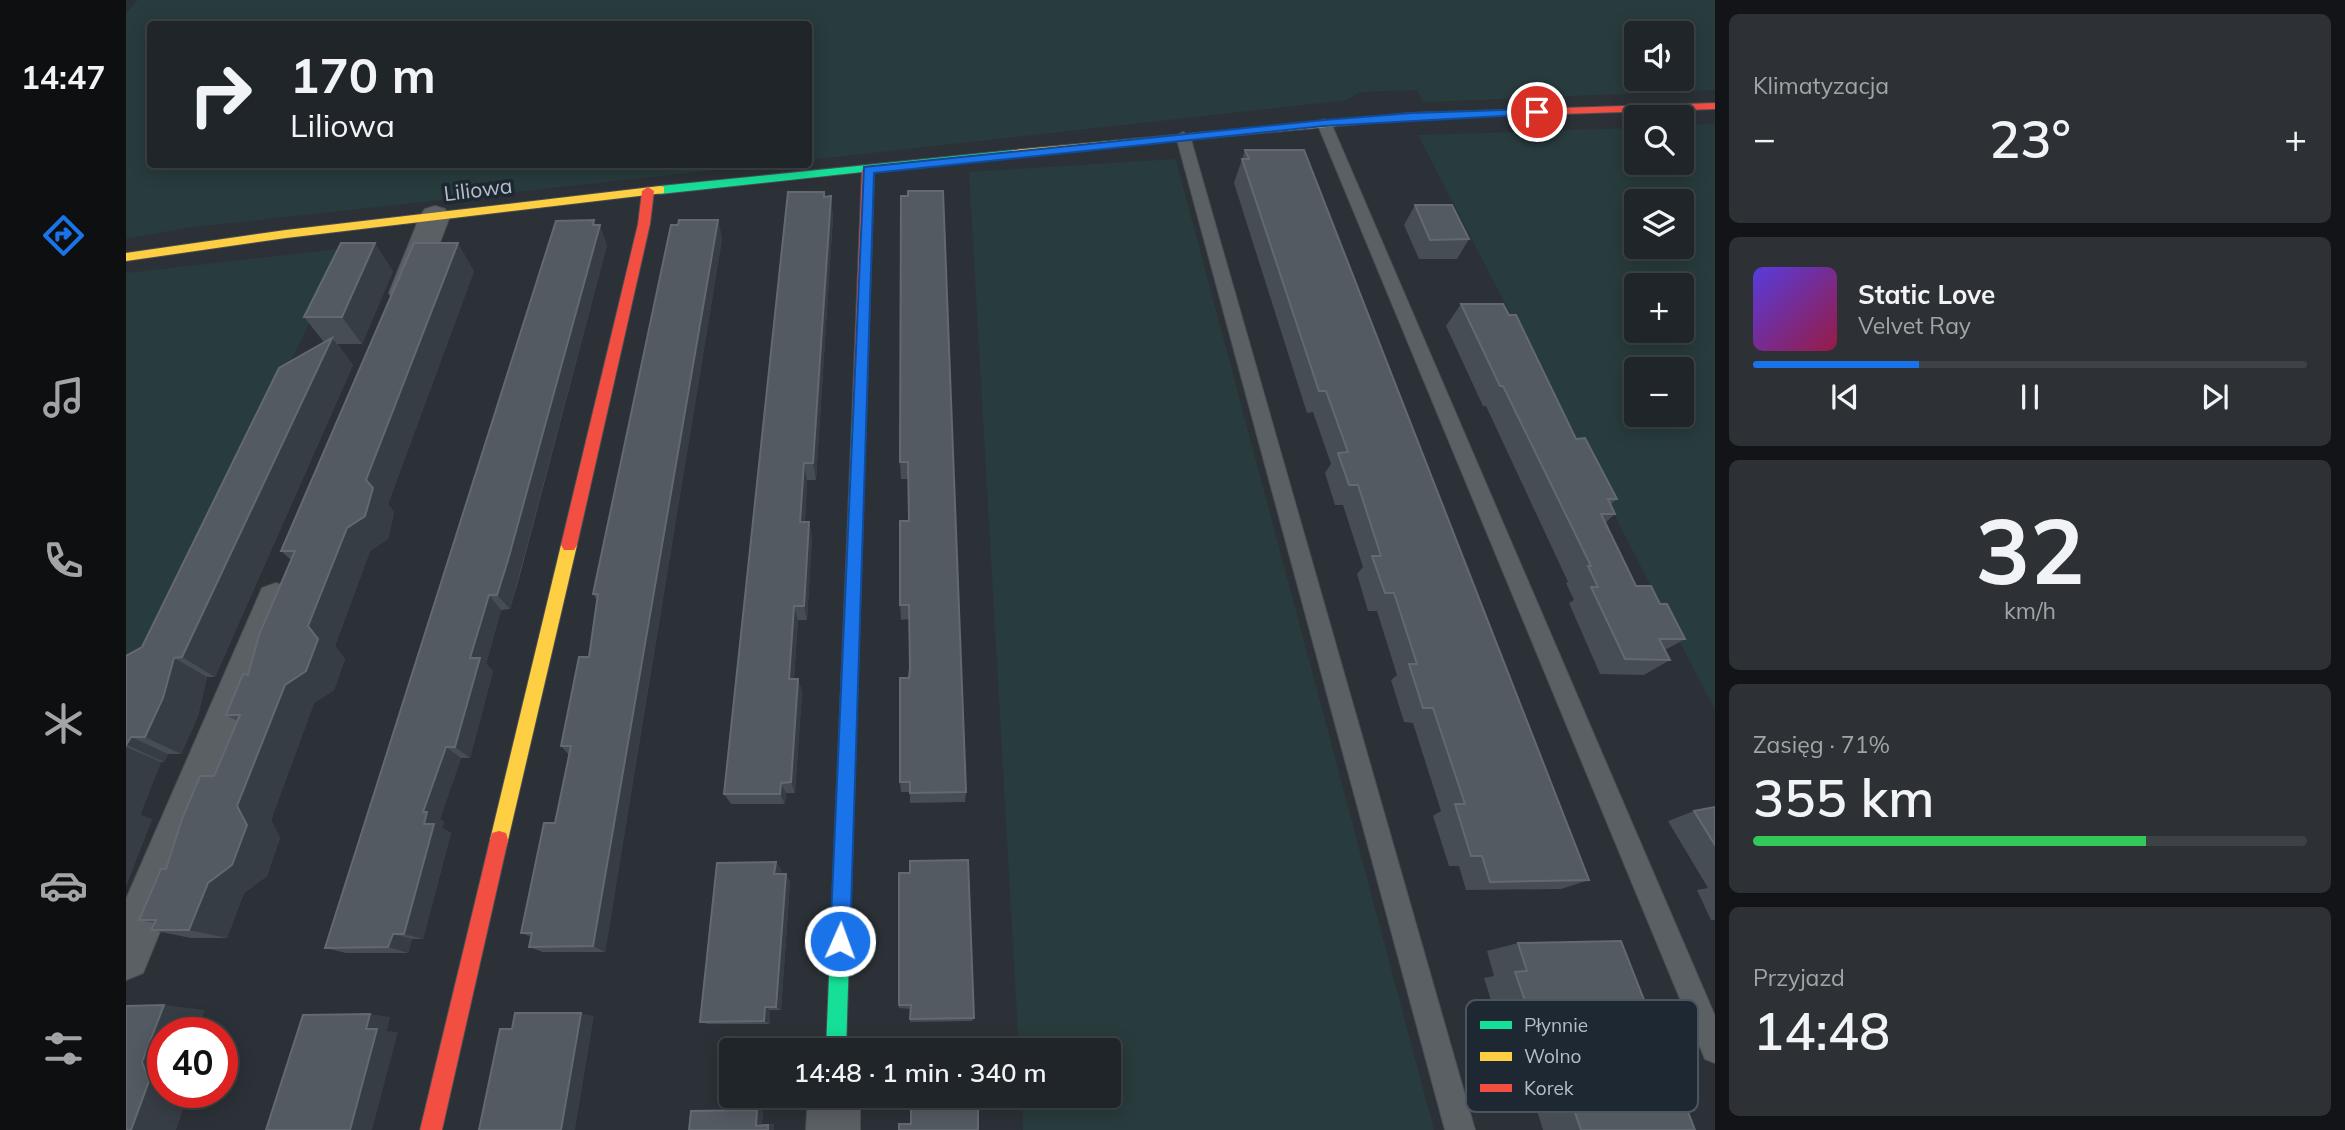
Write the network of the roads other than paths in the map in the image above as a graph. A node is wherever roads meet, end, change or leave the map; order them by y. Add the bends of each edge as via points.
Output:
1 (1715, 106) edge
2 (1324, 123) junction
3 (1183, 136) junction
4 (868, 170) junction
5 (648, 191) junction
6 (435, 216) junction
7 (126, 257) edge
8 (391, 326) edge
9 (288, 570) edge
10 (126, 956) edge
11 (1694, 1000) edge
12 (1698, 1009) edge
13 (836, 1038) edge
14 (1715, 1049) edge
15 (834, 1108) edge
16 (431, 1130) edge
17 (833, 1130) edge
18 (1460, 1130) edge

1 - 2 street, Liliowa
2 - 3 street, Liliowa
2 - 11 lane
3 - 4 street, Liliowa
3 - 18 lane
4 - 5 street, Liliowa
4 - 13 street
5 - 6 street, Liliowa
5 - 16 street via 644,224
6 - 7 street, Liliowa
6 - 8 street
9 - 10 street
12 - 14 lane
15 - 17 street

